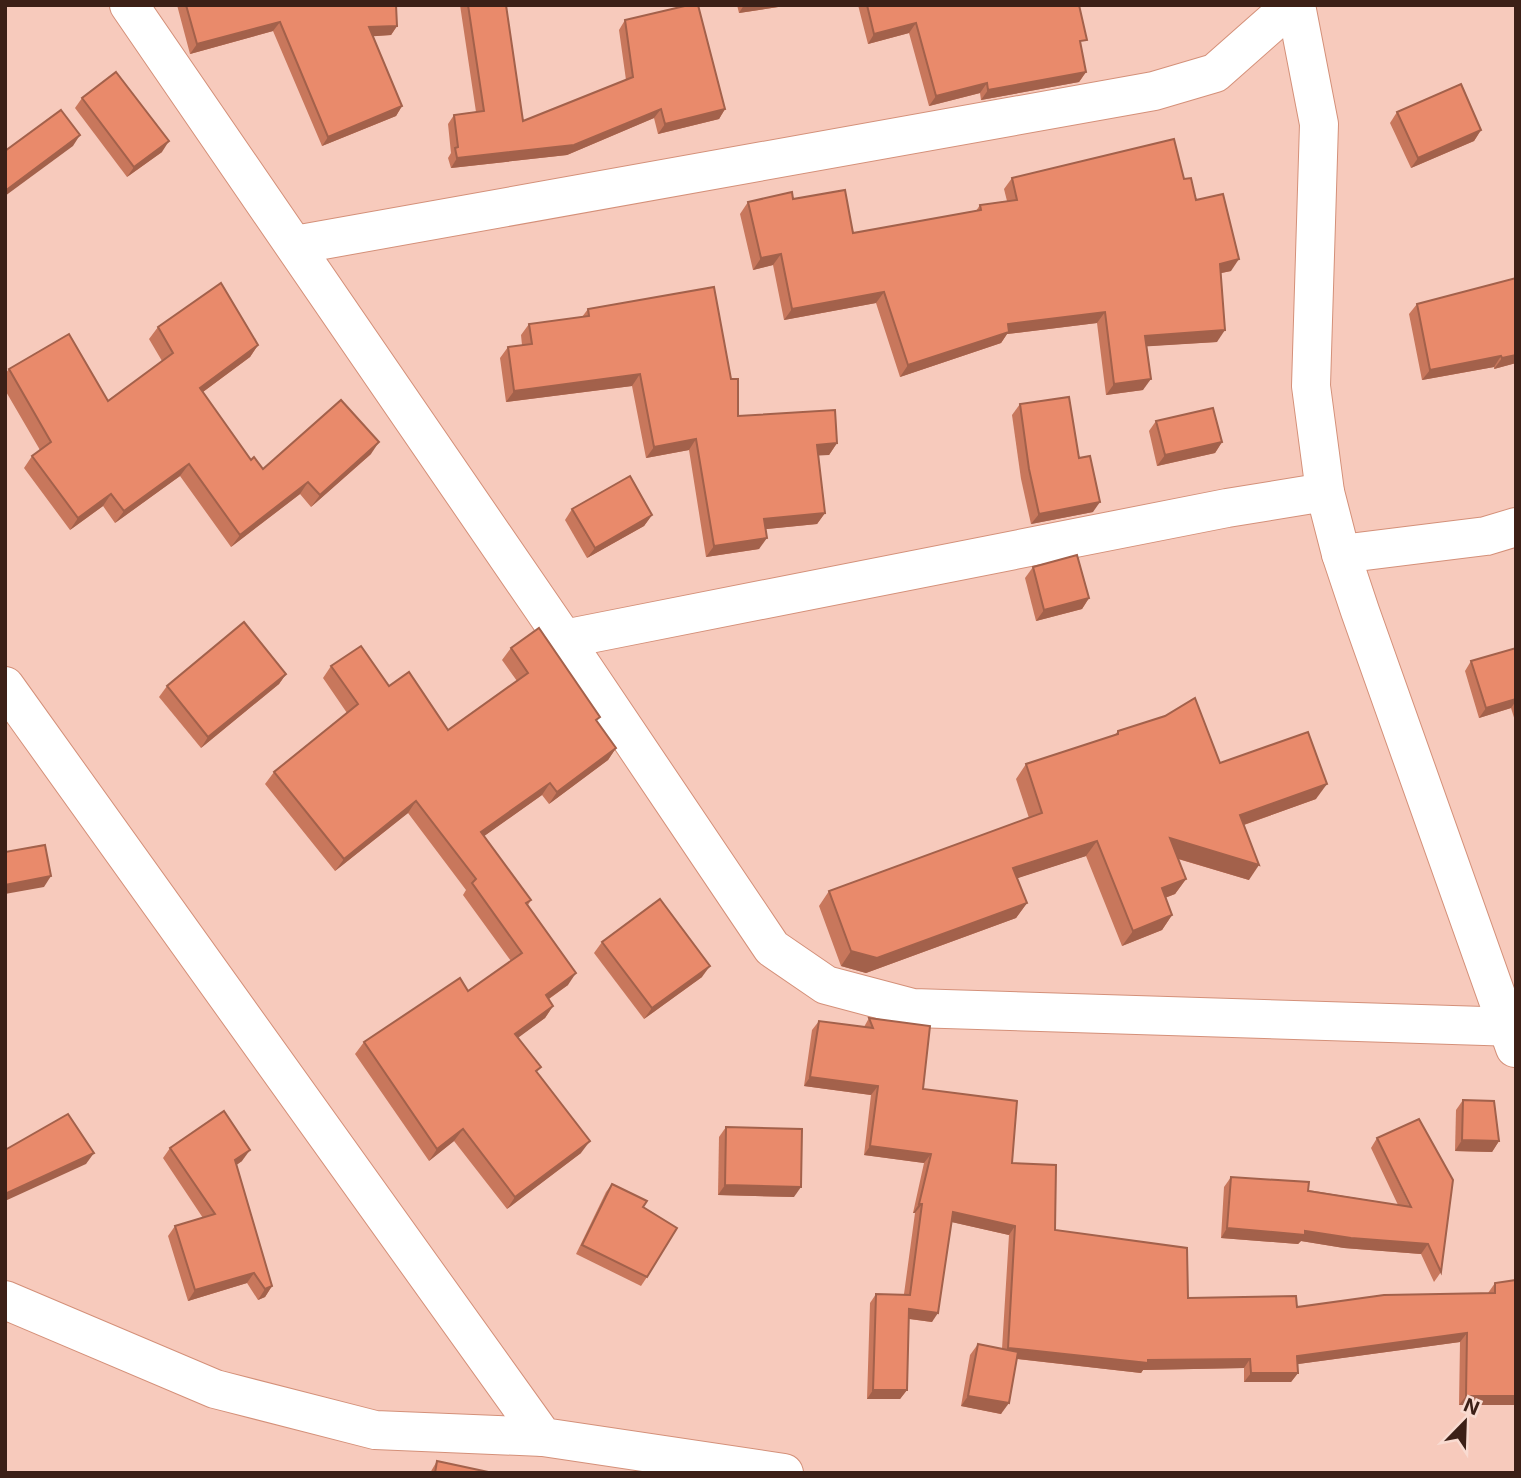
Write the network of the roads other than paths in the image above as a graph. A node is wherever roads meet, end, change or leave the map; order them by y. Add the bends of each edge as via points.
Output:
1 (129, 5) edge
2 (1294, 5) edge
3 (295, 245) junction
4 (1325, 492) junction
5 (1516, 527) edge
6 (1341, 554) junction
7 (564, 639) junction
8 (5, 686) edge
9 (1512, 1035) edge
10 (5, 1300) edge
11 (544, 1437) junction
12 (784, 1473) edge

1 - 3 street
2 - 3 street via 1215,73 1154,91
2 - 4 street via 1319,124 1311,386
3 - 7 street
4 - 6 street
4 - 7 street
5 - 6 street via 1486,536
6 - 9 street
7 - 9 street via 772,948 826,985 913,1008
8 - 11 street
10 - 11 street via 215,1389 374,1430
11 - 12 street

